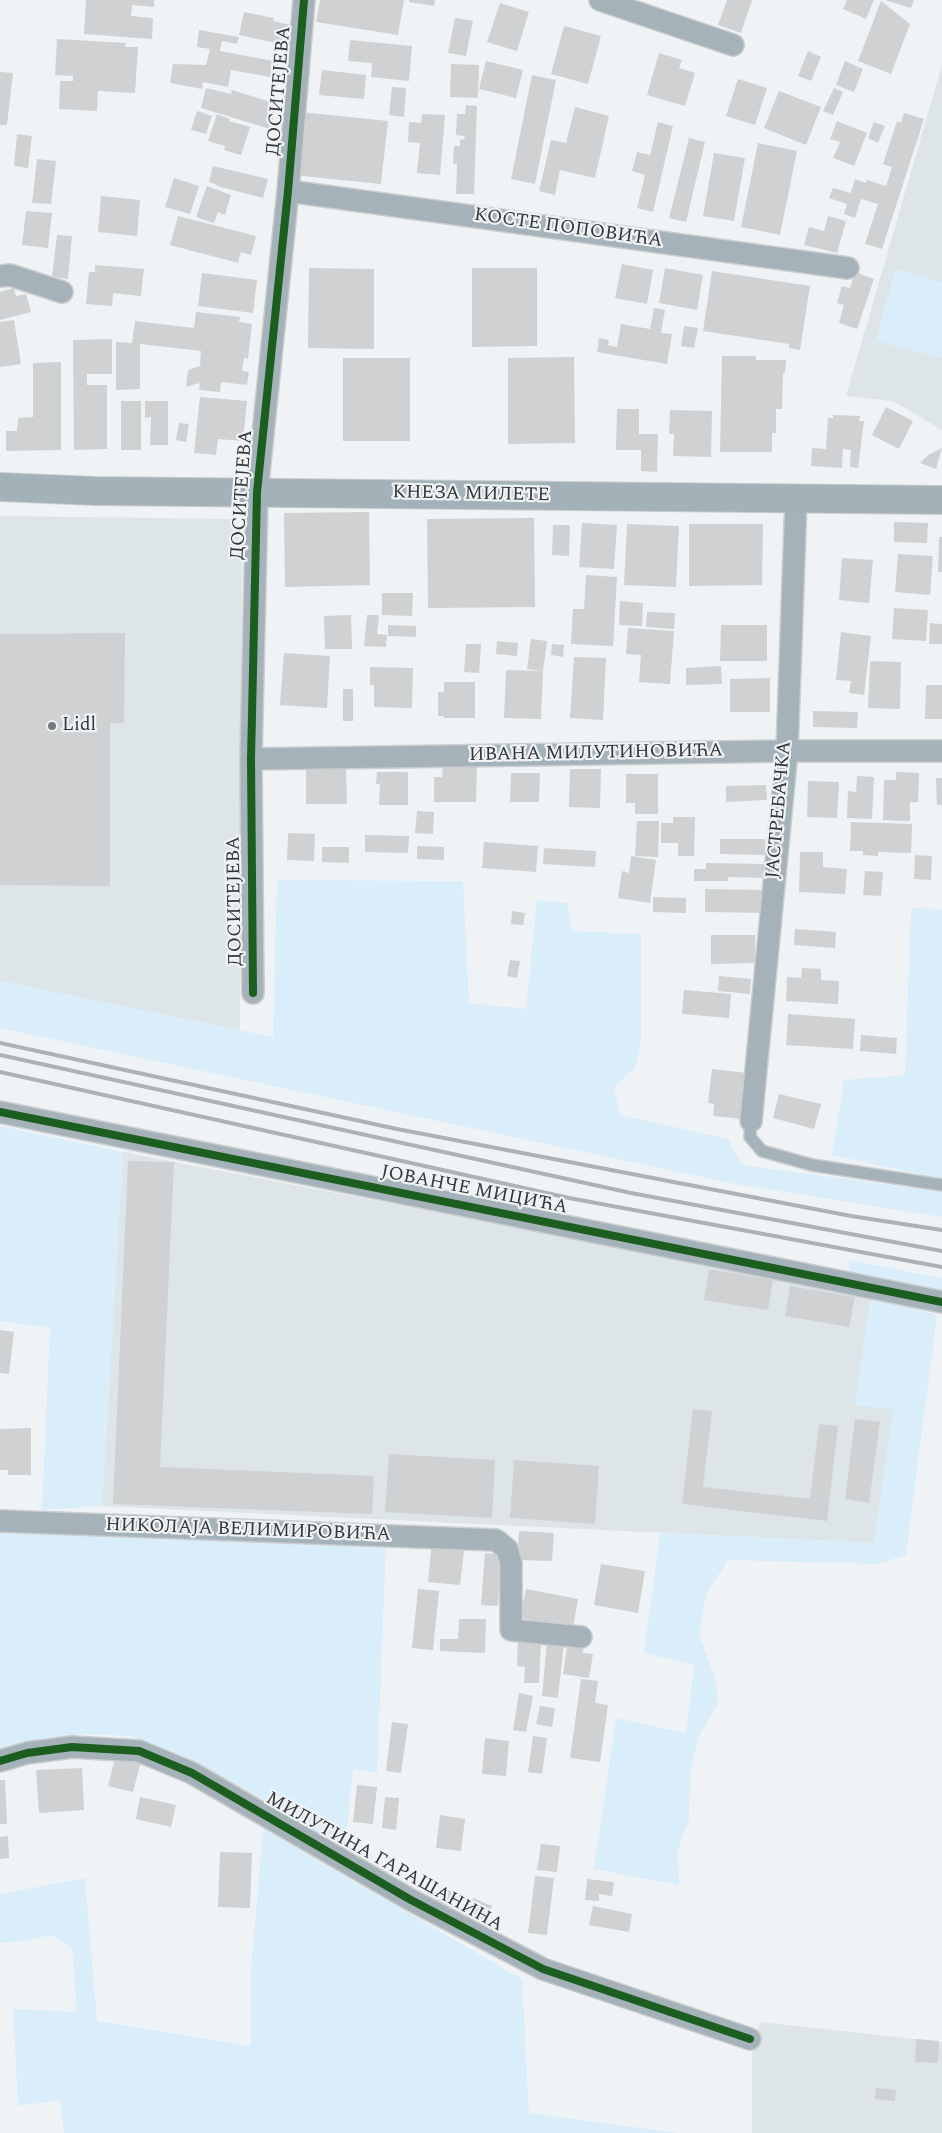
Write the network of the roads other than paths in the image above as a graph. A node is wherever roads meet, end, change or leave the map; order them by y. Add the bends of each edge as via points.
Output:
1 (304, 0) edge
2 (600, 0) edge
3 (733, 45) dead end
4 (288, 191) junction
5 (848, 268) dead end
6 (0, 276) edge
7 (62, 292) dead end
8 (0, 487) edge
9 (258, 492) junction
10 (796, 499) junction
11 (942, 500) edge
12 (787, 751) junction
13 (942, 751) edge
14 (251, 759) junction
15 (253, 993) dead end
16 (0, 1112) edge
17 (751, 1121) joint
18 (942, 1185) edge
19 (942, 1302) edge
20 (0, 1521) edge
21 (581, 1636) dead end
22 (0, 1761) edge
23 (750, 2039) dead end

1 - 4 street, ДОСИТЕЈЕВА
2 - 3 street
4 - 5 street, КОСТЕ ПОПОВИЋА
4 - 9 street, ДОСИТЕЈЕВА
6 - 7 street via 10,275
8 - 9 main road, КНЕЗА МИЛЕТЕ via 96,492
9 - 10 main road, КНЕЗА МИЛЕТЕ
9 - 14 street, ДОСИТЕЈЕВА
10 - 11 main road, КНЕЗА МИЛЕТЕ
10 - 12 street, ЈАСТРЕБАЧКА
12 - 13 street, ИВАНА МИЛУТИНОВИЋА
12 - 14 street, ИВАНА МИЛУТИНОВИЋА
12 - 17 street, ЈАСТРЕБАЧКА
14 - 15 street, ДОСИТЕЈЕВА
16 - 19 street, ЈОВАНЧЕ МИЦИЋА
17 - 18 lane via 750,1137 762,1151 812,1165
20 - 21 street, НИКОЛАЈА ВЕЛИМИРОВИЋА via 496,1540 508,1549 511,1563 511,1630
22 - 23 street, МИЛУТИНА ГАРАШАНИНА via 27,1753 72,1747 139,1751 192,1773 411,1900 543,1969

